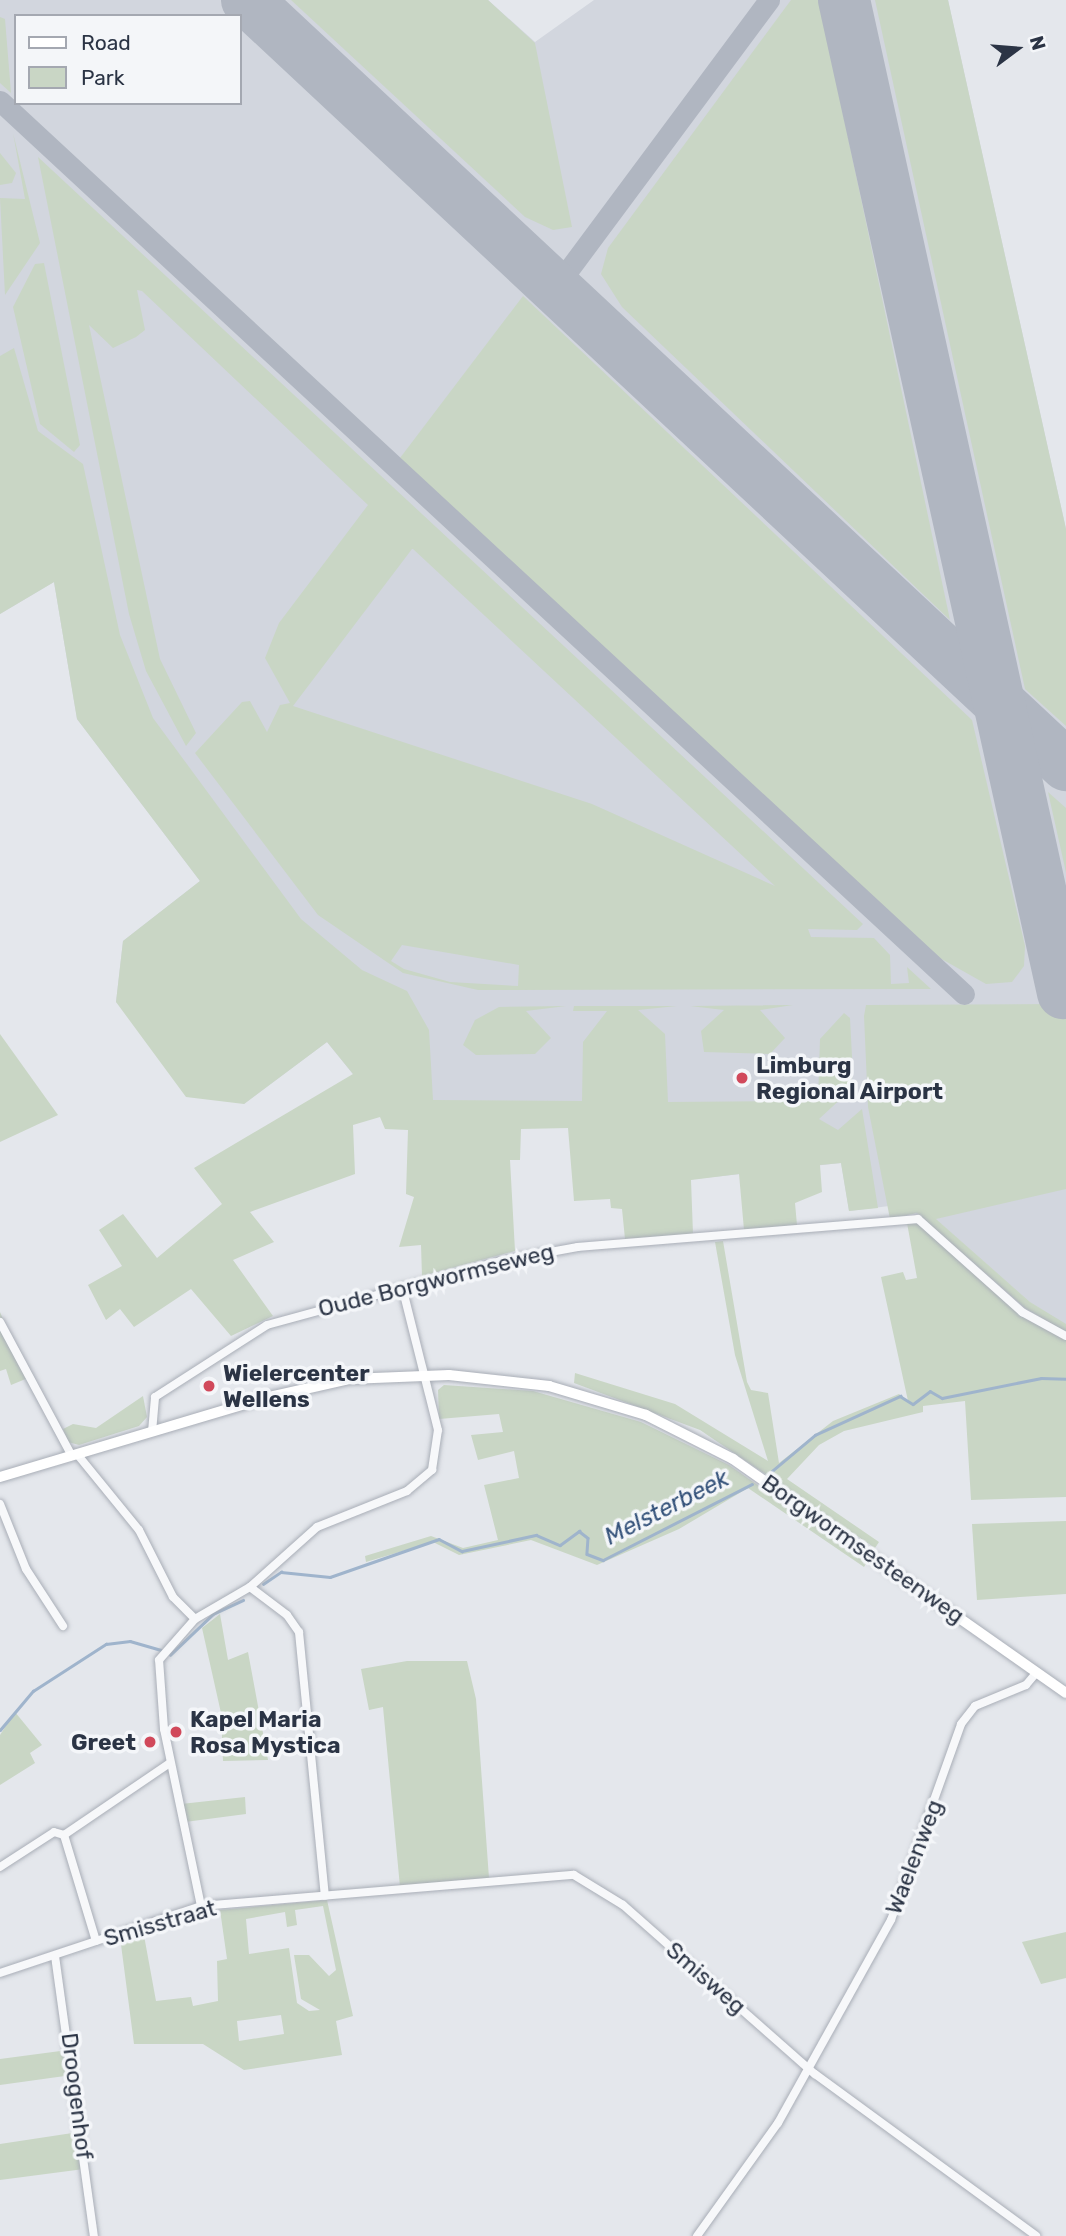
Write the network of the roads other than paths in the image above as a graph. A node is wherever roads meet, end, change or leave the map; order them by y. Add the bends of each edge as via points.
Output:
1 (402, 1287) junction
2 (0, 1322) edge
3 (1066, 1336) edge
4 (422, 1374) junction
5 (152, 1432) junction
6 (74, 1455) junction
7 (0, 1477) edge
8 (0, 1504) edge
9 (250, 1587) junction
10 (195, 1619) junction
11 (63, 1626) dead end
12 (1037, 1672) junction
13 (1066, 1693) edge
14 (170, 1763) junction
15 (64, 1835) junction
16 (0, 1867) edge
17 (325, 1896) junction
18 (201, 1906) junction
19 (96, 1941) junction
20 (55, 1956) junction
21 (0, 1973) edge
22 (808, 2068) junction
23 (94, 2236) edge
24 (697, 2236) edge
25 (1036, 2236) edge

1 - 3 street, Oude Borgwormseweg via 547,1251 901,1220 927,1226 1022,1312
1 - 4 street
1 - 5 street, Oude Borgwormseweg via 286,1317 240,1340 155,1397
2 - 6 street
4 - 5 main road, Borgwormsesteenweg via 319,1384
4 - 9 street via 440,1446 426,1478 317,1527
4 - 12 main road, Borgwormsesteenweg via 549,1386 679,1429 763,1478
5 - 6 main road, Borgwormsesteenweg
6 - 7 main road, Borgwormsesteenweg
6 - 10 street via 139,1530 173,1597
8 - 11 street via 26,1569
9 - 10 street
9 - 17 street via 287,1615 299,1632
10 - 14 street via 156,1670
12 - 13 main road, Borgwormsesteenweg
12 - 22 street, Waelenweg via 1026,1685 975,1706 961,1724 891,1920
14 - 15 street
14 - 18 street
15 - 16 street via 54,1832
15 - 19 street
17 - 18 street, Smisstraat
17 - 22 street, Smisweg via 545,1874 585,1878
18 - 19 street, Smisstraat
19 - 20 street, Smisstraat
20 - 21 street, Smisstraat
20 - 23 street, Droogenhof
22 - 24 street, Waelenweg
22 - 25 street, Smisweg

